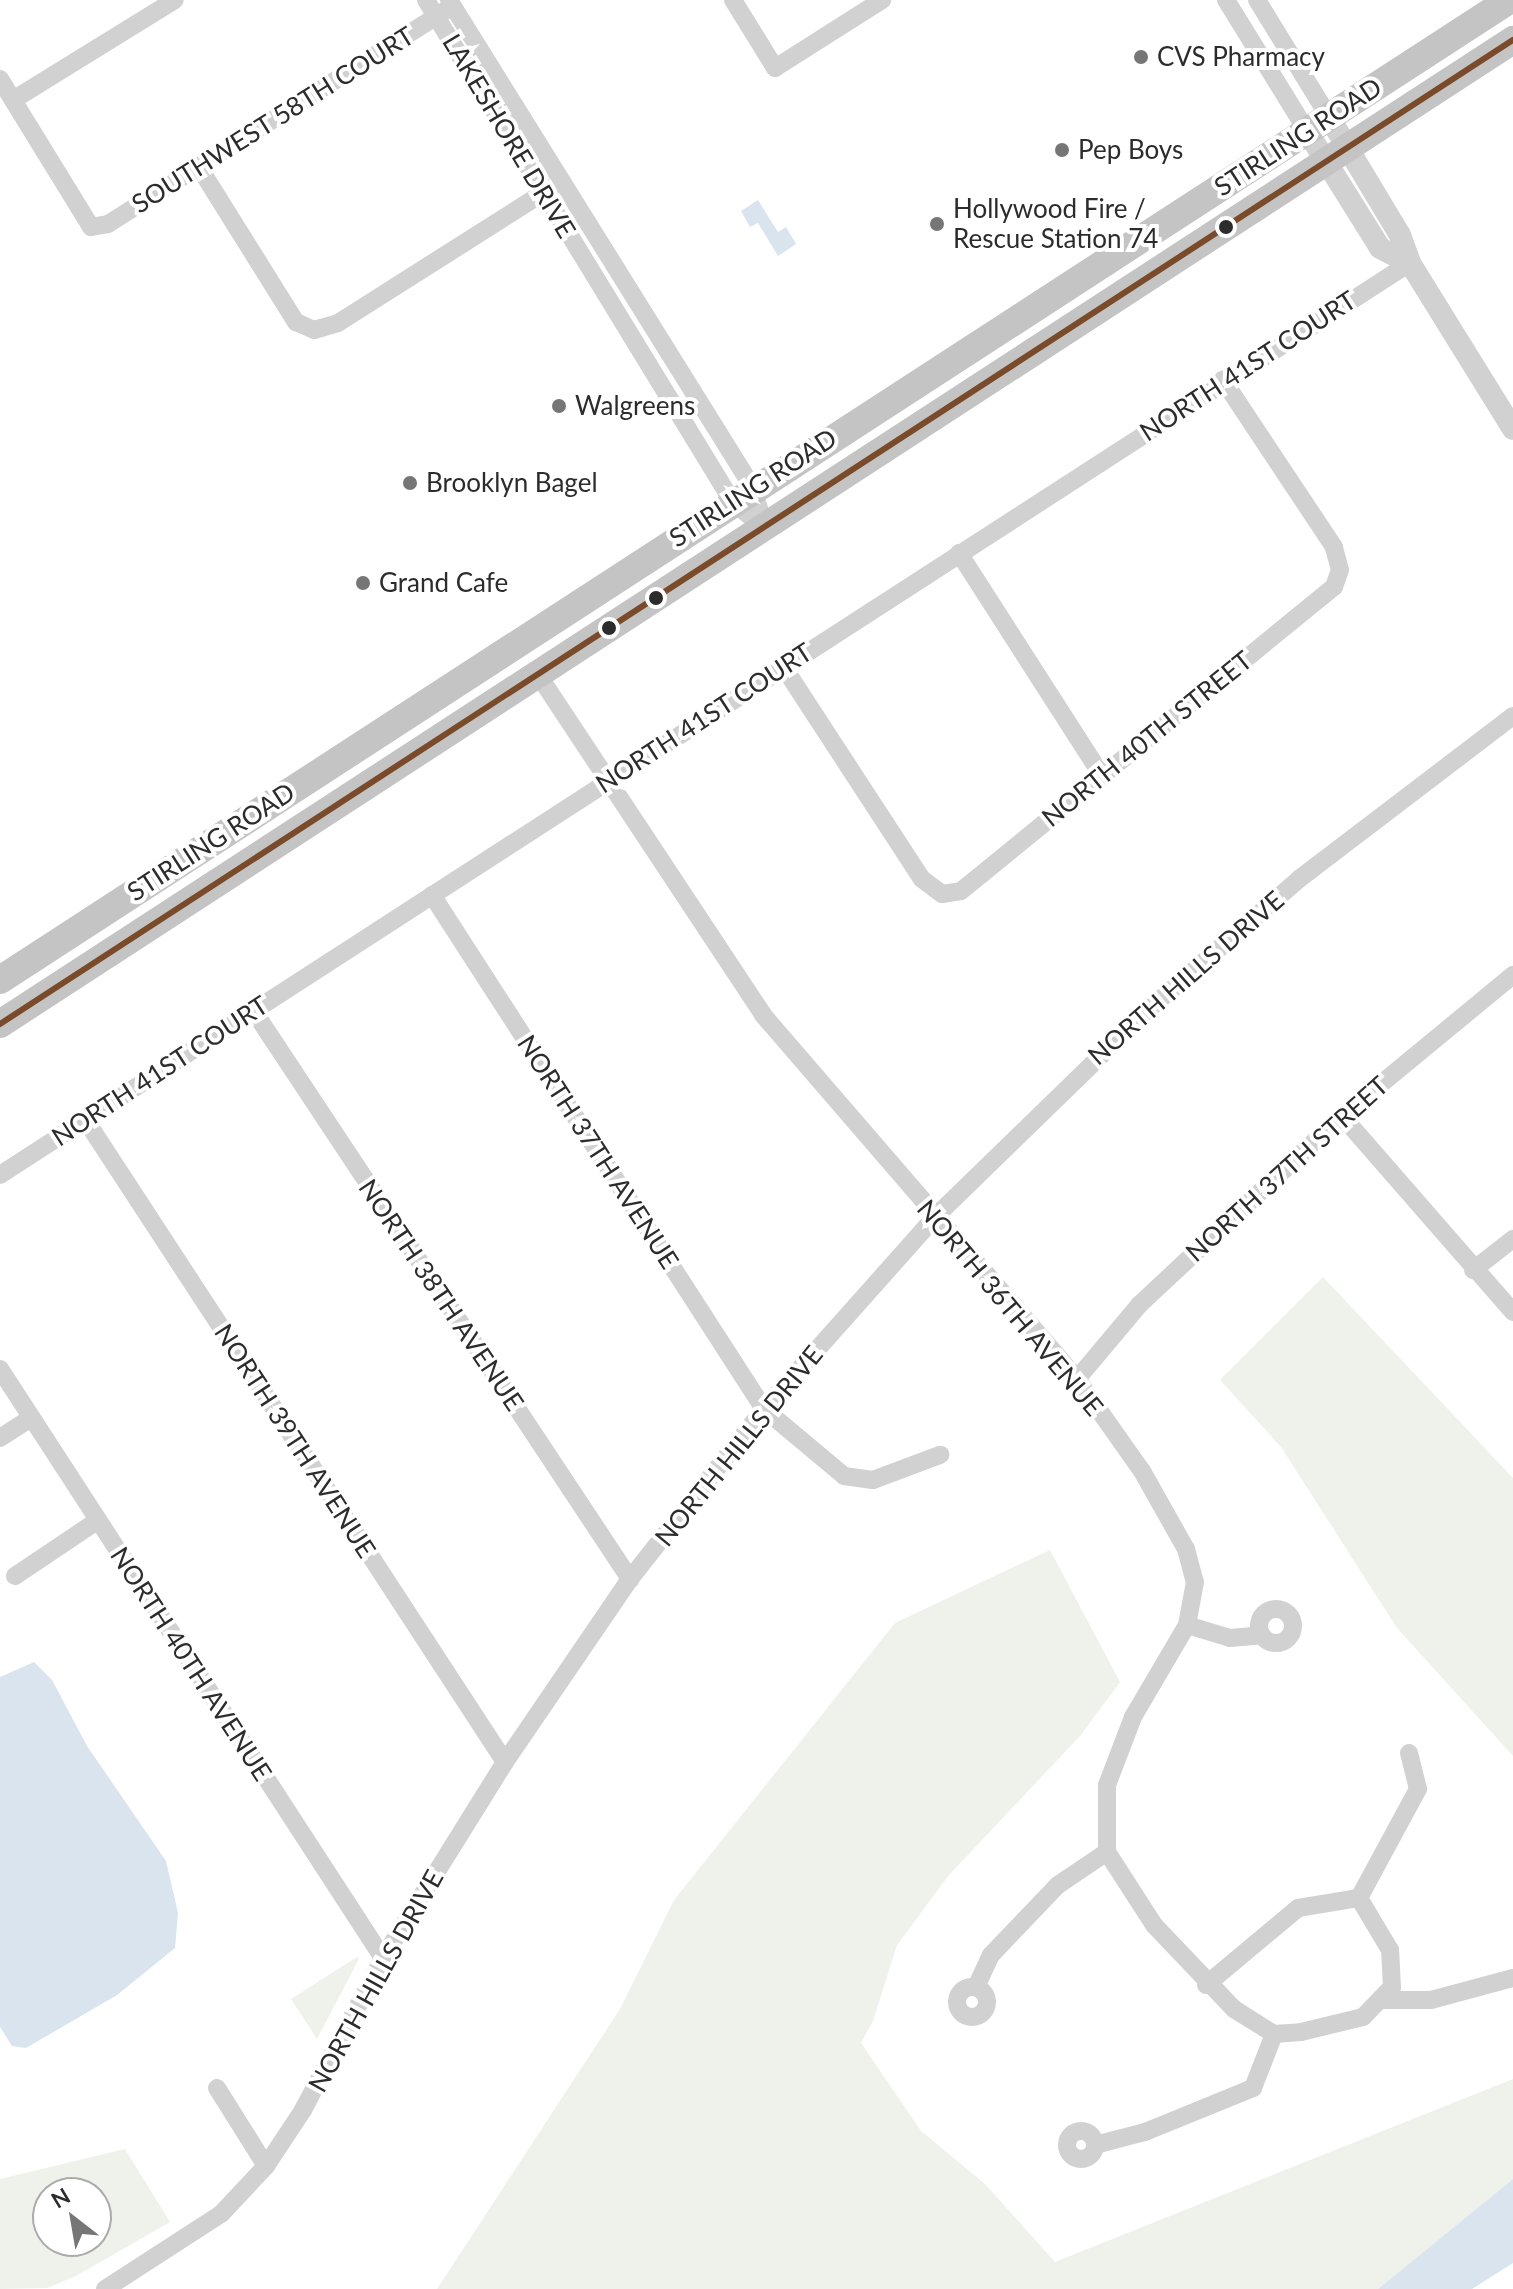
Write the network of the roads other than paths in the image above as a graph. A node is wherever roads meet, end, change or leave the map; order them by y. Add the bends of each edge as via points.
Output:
1 (175, 0) edge
2 (426, 0) edge
3 (733, 0) edge
4 (882, 0) edge
5 (1226, 0) edge
6 (1257, 0) edge
7 (1509, 0) edge
8 (446, 8) edge
9 (1513, 40) edge
10 (0, 79) edge
11 (13, 100) junction
12 (1318, 124) junction
13 (1336, 155) junction
14 (199, 167) junction
15 (560, 182) junction
16 (543, 193) junction
17 (610, 260) junction
18 (1410, 263) junction
19 (591, 272) junction
20 (1223, 380) junction
21 (1513, 429) edge
22 (742, 495) junction
23 (765, 529) junction
24 (959, 553) junction
25 (514, 643) junction
26 (783, 666) junction
27 (539, 676) junction
28 (489, 708) junction
29 (1513, 716) edge
30 (1101, 774) junction
31 (606, 781) junction
32 (432, 895) junction
33 (1513, 975) edge
34 (0, 980) edge
35 (253, 1010) junction
36 (0, 1024) edge
37 (1342, 1116) junction
38 (85, 1119) junction
39 (0, 1175) edge
40 (934, 1218) junction
41 (1513, 1239) edge
42 (1473, 1270) junction
43 (1513, 1312) edge
44 (0, 1369) edge
45 (1077, 1379) junction
46 (764, 1409) junction
47 (31, 1418) junction
48 (0, 1438) edge
49 (940, 1455) dead end
50 (97, 1521) junction
51 (15, 1576) dead end
52 (630, 1579) junction
53 (1187, 1625) junction
54 (1262, 1635) dead end
55 (1409, 1753) dead end
56 (505, 1762) junction
57 (1107, 1852) junction
58 (1359, 1898) junction
59 (383, 1958) junction
60 (1513, 1978) edge
61 (1206, 1985) junction
62 (976, 1987) dead end
63 (1383, 2000) junction
64 (1274, 2034) junction
65 (217, 2088) dead end
66 (1095, 2145) dead end
67 (266, 2166) junction
68 (105, 2289) edge

1 - 11 street
2 - 8 street, LAKESHORE DRIVE
3 - 4 street via 775,68
5 - 12 street
6 - 12 street
7 - 12 main road, STIRLING ROAD
8 - 14 street, SOUTHWEST 58TH COURT
8 - 15 street, LAKESHORE DRIVE
8 - 16 street, LAKESHORE DRIVE
9 - 13 main road, STIRLING ROAD
10 - 11 street
11 - 14 street, SOUTHWEST 58TH COURT via 91,227 108,224
12 - 13 street
12 - 22 main road, STIRLING ROAD
13 - 18 street via 1380,248
13 - 23 main road, STIRLING ROAD
14 - 16 street via 296,322 314,330 338,323
15 - 16 street
15 - 17 street, LAKESHORE DRIVE
16 - 19 street, LAKESHORE DRIVE
17 - 19 street
17 - 22 street, LAKESHORE DRIVE
18 - 20 street, NORTH 41ST COURT
18 - 21 street
19 - 22 street, LAKESHORE DRIVE
20 - 24 street, NORTH 41ST COURT
20 - 30 street, NORTH 40TH STREET via 1334,547 1340,570 1334,587
22 - 23 street, LAKESHORE DRIVE
22 - 25 main road, STIRLING ROAD
23 - 27 main road, STIRLING ROAD
24 - 26 street, NORTH 41ST COURT
24 - 30 street
25 - 28 main road via 510,667
25 - 34 main road, STIRLING ROAD
26 - 30 street, NORTH 40TH STREET via 922,879 942,894 961,891
26 - 31 street, NORTH 41ST COURT
27 - 28 main road, STIRLING ROAD
27 - 31 street, NORTH 36TH AVENUE
28 - 36 main road, STIRLING ROAD
29 - 40 street, NORTH HILLS DRIVE via 1299,879 1148,1010
31 - 32 street, NORTH 41ST COURT
31 - 40 street, NORTH 36TH AVENUE via 763,1015
32 - 35 street, NORTH 41ST COURT
32 - 46 street, NORTH 37TH AVENUE
33 - 37 street, NORTH 37TH STREET
35 - 38 street, NORTH 41ST COURT
35 - 52 street, NORTH 38TH AVENUE
37 - 42 street
37 - 45 street, NORTH 37TH STREET via 1139,1305
38 - 39 street, NORTH 41ST COURT
38 - 56 street, NORTH 39TH AVENUE
40 - 45 street, NORTH 36TH AVENUE
40 - 46 street, NORTH HILLS DRIVE
41 - 42 street
42 - 43 street
44 - 47 street, NORTH 40TH AVENUE
45 - 53 street, NORTH 36TH AVENUE via 1142,1471 1186,1549 1195,1582
46 - 49 street, NORTH 37TH AVENUE via 844,1476 873,1480
46 - 52 street, NORTH HILLS DRIVE
47 - 48 street
47 - 50 street, NORTH 40TH AVENUE
50 - 51 street
50 - 59 street, NORTH 40TH AVENUE
52 - 56 street, NORTH HILLS DRIVE
53 - 54 street via 1230,1638
53 - 57 street, NORTH 36TH AVENUE via 1133,1717 1107,1785
55 - 58 street via 1418,1789
56 - 59 street, NORTH HILLS DRIVE
57 - 61 street via 1154,1925
57 - 62 street via 1058,1885 991,1955
58 - 61 street via 1298,1908
58 - 63 street via 1390,1950 1392,1987
59 - 67 street, NORTH HILLS DRIVE via 303,2110
60 - 63 street via 1431,2000
61 - 64 street
63 - 64 street via 1363,2017 1328,2028
64 - 66 street via 1253,2088 1145,2132
65 - 67 street
67 - 68 street, NORTH HILLS DRIVE via 221,2214

